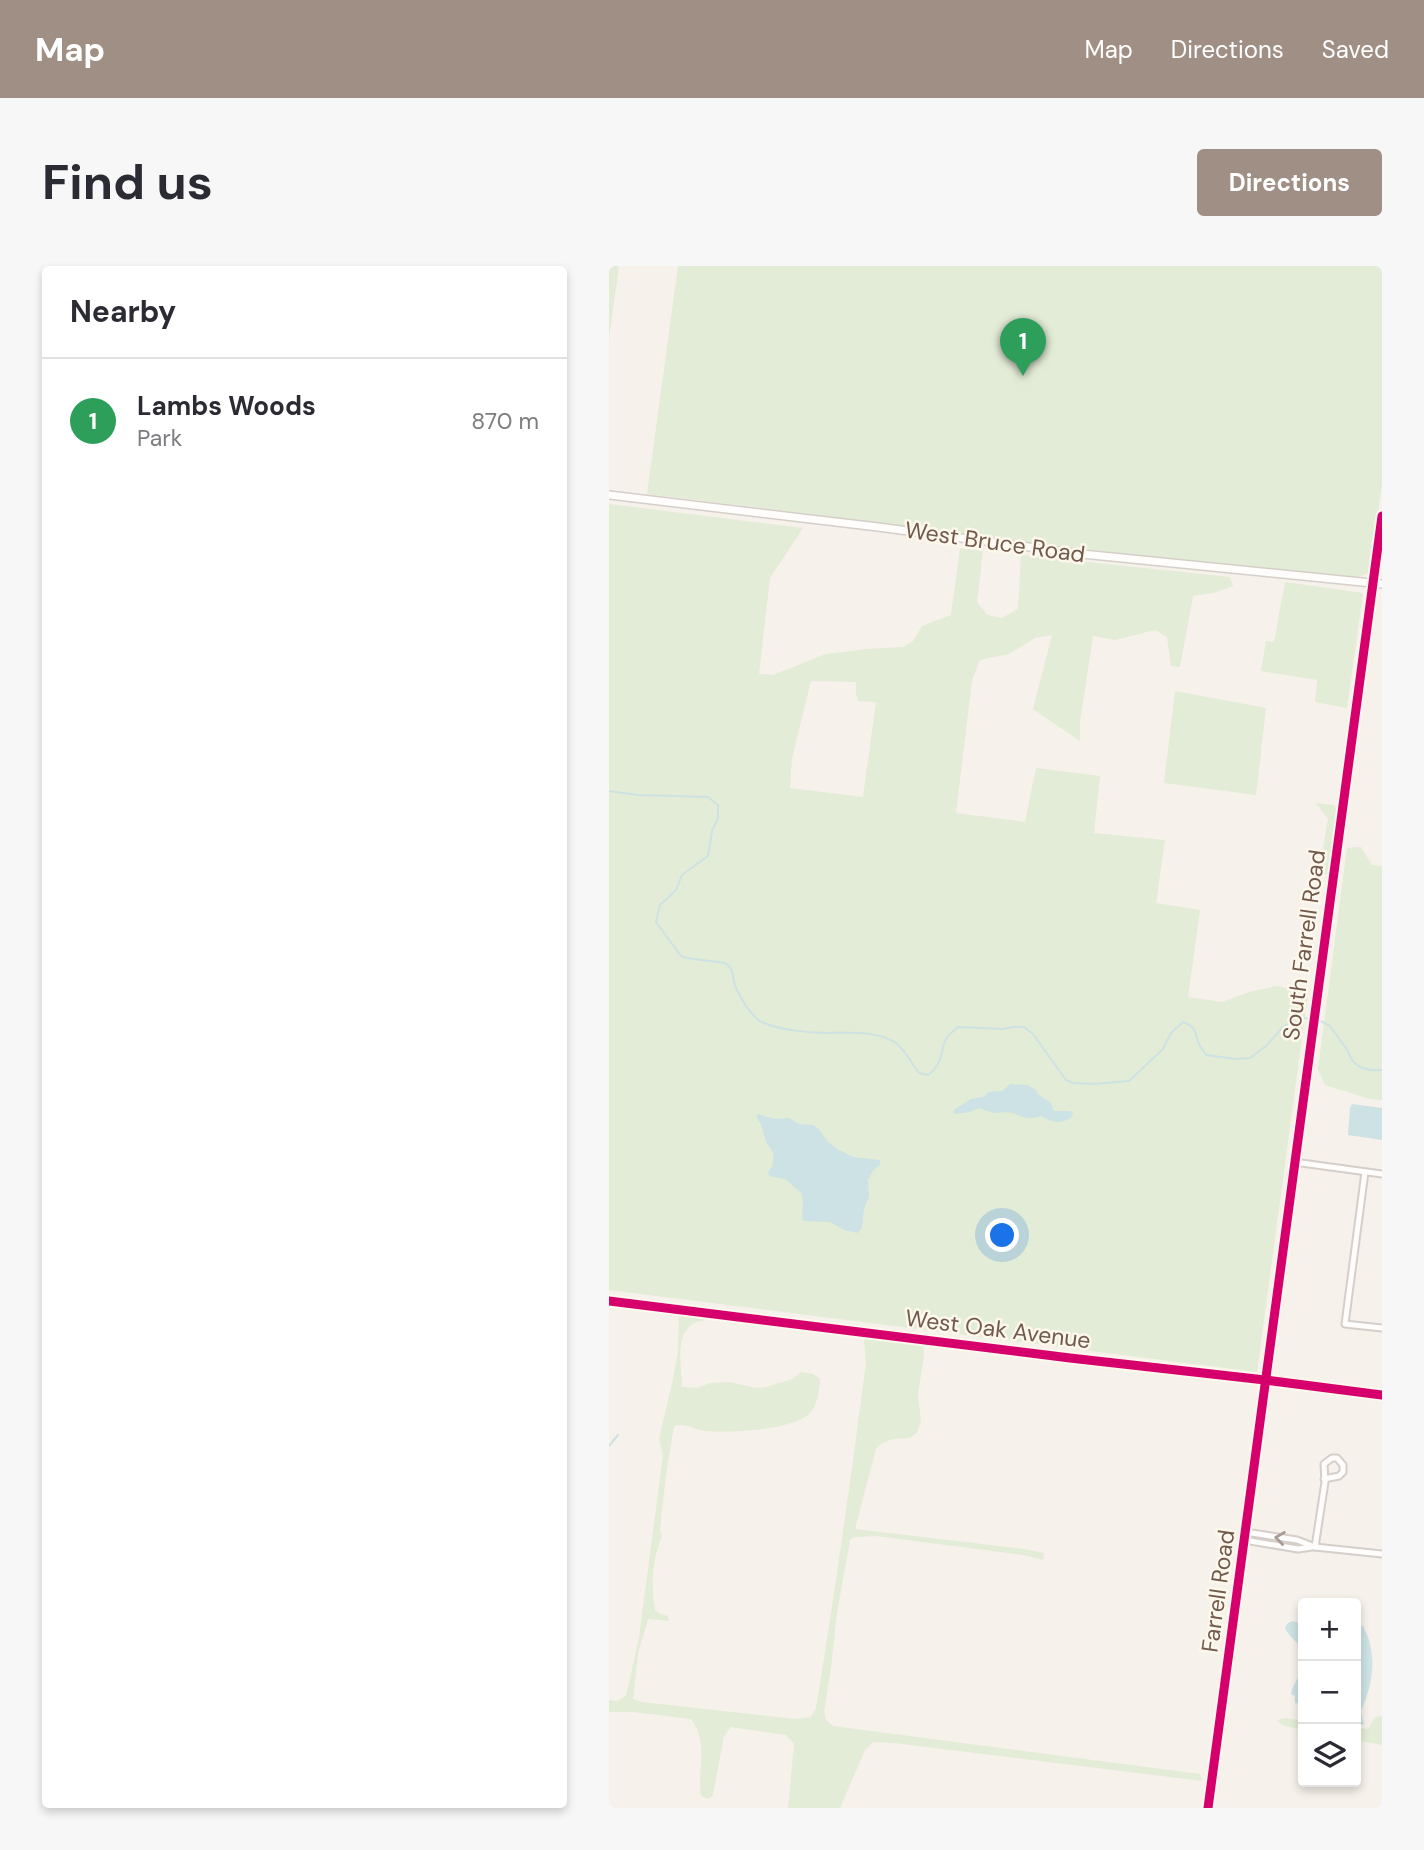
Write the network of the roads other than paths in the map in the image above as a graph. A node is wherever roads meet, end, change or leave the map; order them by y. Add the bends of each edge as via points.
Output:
1 (609, 495) edge
2 (1382, 516) edge
3 (1373, 583) junction
4 (1382, 584) edge
5 (1294, 1162) junction
6 (1365, 1172) junction
7 (1382, 1174) edge
8 (609, 1301) edge
9 (1382, 1328) edge
10 (1265, 1380) junction
11 (1382, 1395) edge
12 (1324, 1479) junction
13 (1244, 1536) junction
14 (1315, 1546) junction
15 (1382, 1554) edge
16 (1208, 1808) edge

1 - 3 street, West Bruce Road via 1082,554
2 - 3 street, South Farrell Road
3 - 4 street, West Bruce Road
3 - 5 street, South Farrell Road
5 - 6 street
5 - 10 street, South Farrell Road
6 - 7 street
6 - 9 street via 1345,1324
8 - 10 street, West Oak Avenue
10 - 11 street, West Oak Avenue
10 - 13 street, Farrell Road
12 - 12 street via 1343,1472 1337,1458 1324,1464
12 - 14 street
13 - 14 street via 1298,1549
13 - 16 street, Farrell Road
14 - 15 street

